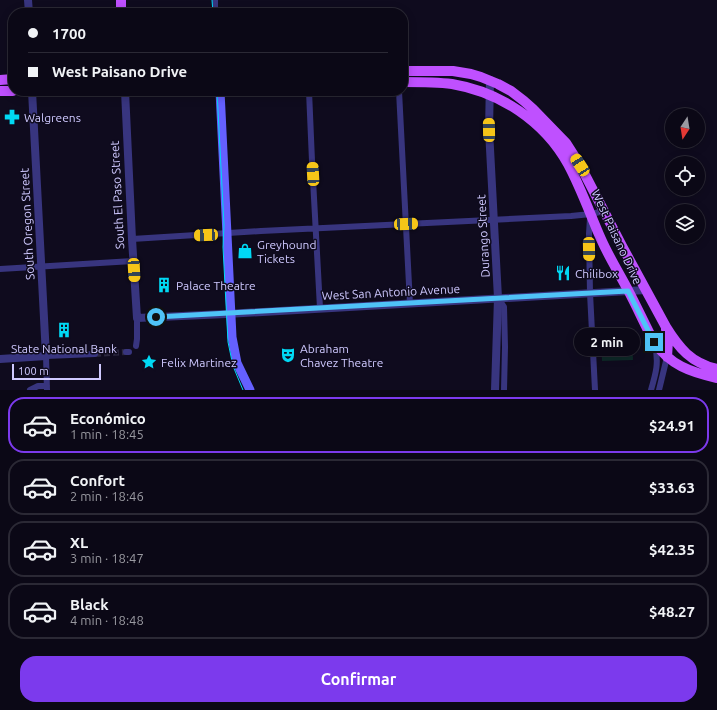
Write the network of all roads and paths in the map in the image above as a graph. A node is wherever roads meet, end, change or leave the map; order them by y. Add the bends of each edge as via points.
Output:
1 (408, 71) edge
2 (490, 80) junction
3 (408, 82) edge
4 (489, 95) junction
5 (32, 96) edge
6 (125, 96) edge
7 (220, 96) edge
8 (309, 96) edge
9 (399, 96) edge
10 (604, 211) junction
11 (591, 214) junction
12 (494, 219) junction
13 (406, 224) junction
14 (316, 228) junction
15 (228, 233) junction
16 (132, 239) junction
17 (133, 261) junction
18 (41, 266) junction
19 (0, 268) edge
20 (646, 290) junction
21 (628, 291) junction
22 (590, 293) junction
23 (498, 298) junction
24 (410, 304) junction
25 (320, 308) junction
26 (231, 314) junction
27 (136, 318) junction
28 (666, 327) junction
29 (654, 342) junction
30 (136, 346) dead end
31 (95, 354) tunnel mouth
32 (46, 356) junction
33 (667, 357) junction
34 (0, 359) edge
35 (717, 369) edge
36 (717, 378) edge
37 (47, 388) edge
38 (30, 390) edge
39 (250, 390) edge
40 (495, 390) edge
41 (504, 390) edge
42 (595, 390) edge
43 (652, 390) edge
44 (659, 390) edge

1 - 2 main road, West Paisano Drive via 453,71
2 - 4 street, Durango Street
2 - 10 main road, West Paisano Drive via 524,101 566,142
3 - 4 main road, West Paisano Drive via 451,84
4 - 11 main road, West Paisano Drive via 522,113 552,141 568,164
4 - 12 street, Durango Street
5 - 18 street, South Oregon Street
6 - 16 street, South El Paso Street
7 - 15 main road
8 - 14 street
9 - 13 street
10 - 11 street
10 - 20 main road, West Paisano Drive
11 - 12 street
11 - 21 main road, West Paisano Drive
11 - 22 street
12 - 13 street
12 - 23 street, Durango Street
13 - 14 street
13 - 24 street
14 - 15 street
14 - 25 street
15 - 16 street
15 - 26 main road
16 - 17 street, South El Paso Street
17 - 18 street
17 - 27 street, South El Paso Street
18 - 19 street
18 - 32 street, South Oregon Street
20 - 21 street, West San Antonio Avenue
20 - 28 main road, West Paisano Drive
21 - 22 street, West San Antonio Avenue
21 - 29 main road, West Paisano Drive
22 - 23 street, West San Antonio Avenue
22 - 42 street
23 - 24 street, West San Antonio Avenue
23 - 40 street, Durango Street
23 - 41 street via 504,307
24 - 25 street, West San Antonio Avenue
25 - 26 street, West San Antonio Avenue
26 - 27 street, West San Antonio Avenue
26 - 39 main road via 236,358
27 - 30 street, South El Paso Street
28 - 33 main road
28 - 35 main road, West Paisano Drive via 691,358
29 - 33 main road, West Paisano Drive
29 - 43 street via 657,363
31 - 32 street
32 - 34 street
32 - 37 street
33 - 36 main road, West Paisano Drive via 686,369
33 - 44 street
37 - 38 street via 38,386

